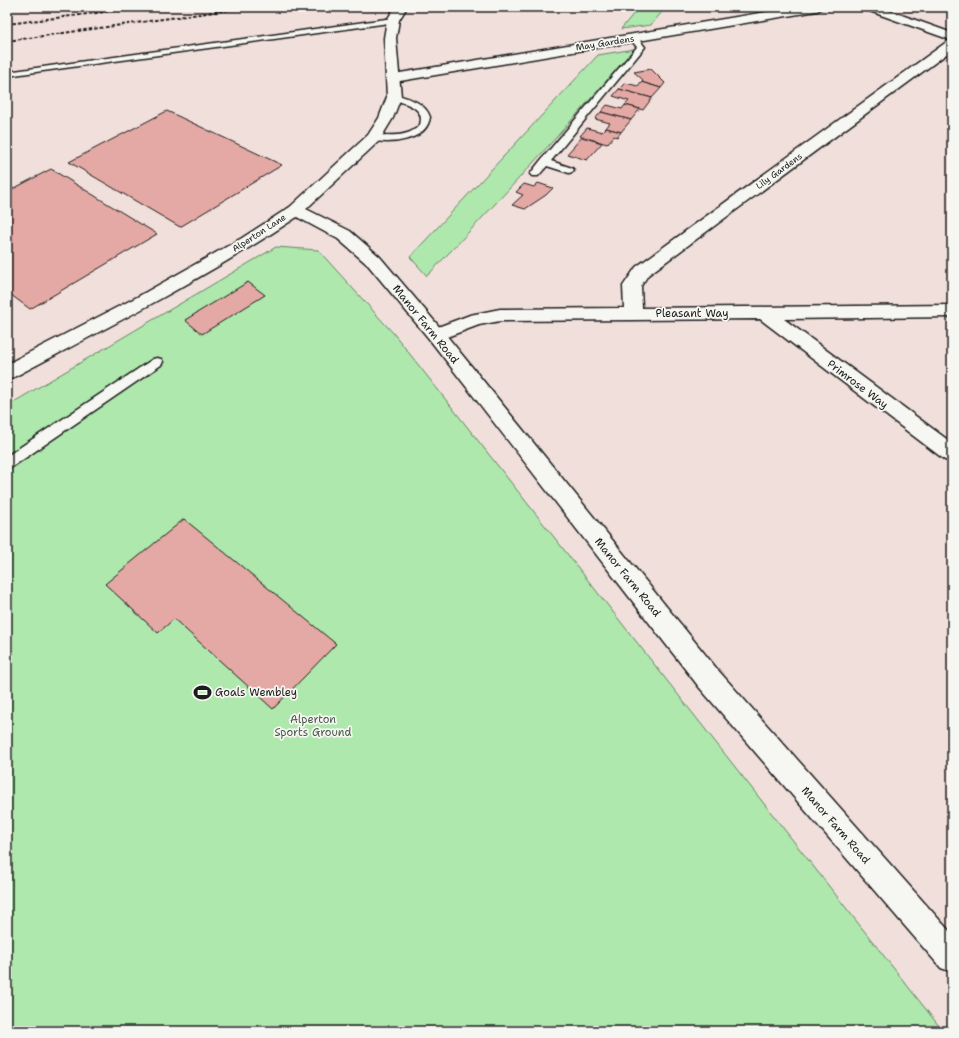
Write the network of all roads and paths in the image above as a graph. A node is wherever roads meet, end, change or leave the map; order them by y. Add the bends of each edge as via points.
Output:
1 (817, 7) edge
2 (868, 7) edge
3 (397, 14) edge
4 (952, 37) edge
5 (634, 39) junction
6 (952, 44) edge
7 (7, 74) edge
8 (394, 78) junction
9 (394, 96) junction
10 (374, 138) junction
11 (544, 162) junction
12 (569, 170) dead end
13 (535, 174) dead end
14 (296, 210) junction
15 (952, 312) edge
16 (633, 313) junction
17 (764, 313) junction
18 (436, 335) junction
19 (157, 362) dead end
20 (7, 372) edge
21 (952, 454) edge
22 (7, 463) edge
23 (952, 957) edge

1 - 5 street, May Gardens
2 - 4 street
3 - 7 lane
3 - 8 street, Alperton Lane via 390,38
5 - 8 street, May Gardens
5 - 11 lane via 641,47
6 - 16 street, Lily Gardens via 642,271 632,286
8 - 9 street, Alperton Lane
9 - 10 street, Alperton Lane via 386,118
9 - 10 lane via 416,104 424,110 427,118 424,127 412,135
10 - 14 street, Alperton Lane
11 - 12 lane
11 - 13 lane
14 - 18 street, Manor Farm Road via 344,235 374,261
14 - 20 street, Alperton Lane via 238,248
15 - 17 street, Pleasant Way
16 - 17 street, Pleasant Way
16 - 18 street, Pleasant Way via 500,315 476,319
17 - 21 street, Primrose Way
18 - 23 street, Manor Farm Road via 708,678
19 - 22 lane

